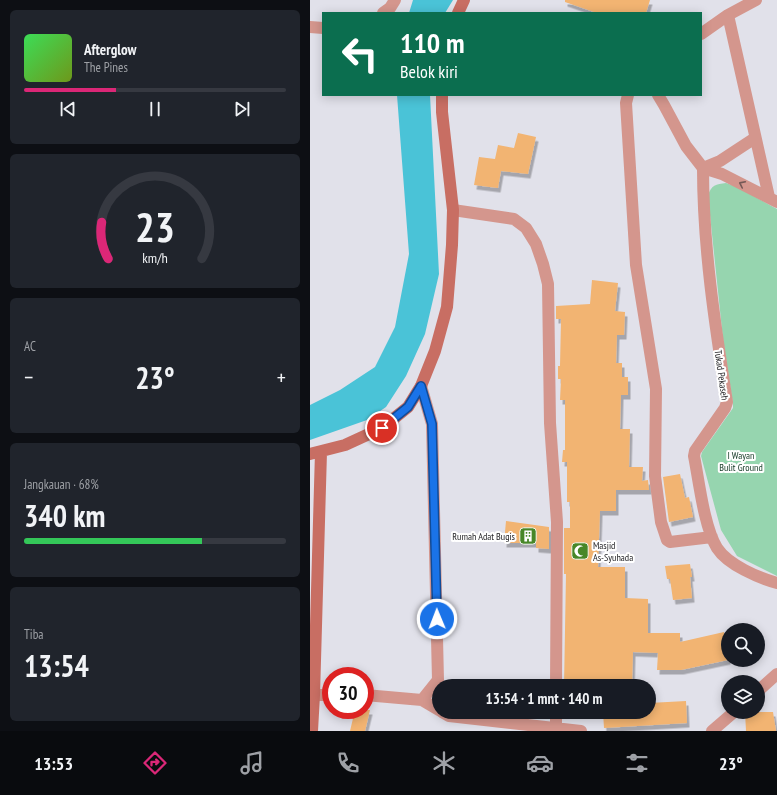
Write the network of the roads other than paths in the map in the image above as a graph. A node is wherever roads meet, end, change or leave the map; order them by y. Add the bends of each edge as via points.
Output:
1 (395, 0) edge
2 (464, 0) edge
3 (756, 0) edge
4 (384, 12) edge
5 (458, 12) edge
6 (728, 15) junction
7 (310, 27) edge
8 (322, 28) edge
9 (702, 33) edge
10 (442, 96) edge
11 (628, 96) edge
12 (659, 96) edge
13 (755, 138) junction
14 (703, 168) junction
15 (773, 199) edge
16 (453, 210) junction
17 (421, 386) junction
18 (315, 453) edge
19 (712, 537) junction
20 (777, 583) edge
21 (777, 674) edge
22 (556, 679) edge
23 (765, 684) edge
24 (765, 688) edge
25 (777, 688) edge
26 (314, 696) junction
27 (322, 696) edge
28 (374, 696) edge
29 (422, 700) junction
30 (432, 706) edge
31 (476, 719) edge
32 (556, 719) edge
33 (726, 719) edge
34 (556, 728) junction
35 (312, 731) edge
36 (581, 731) edge
37 (712, 731) edge

1 - 4 street
2 - 5 street
3 - 6 street
6 - 9 street
6 - 13 street
7 - 8 street
10 - 16 street
11 - 19 street via 626,103 636,265 656,389 655,476 661,522 670,542
12 - 14 street via 686,146
13 - 14 street via 720,161
13 - 15 street
15 -> 14 street via 722,174
14 - 19 street, Tukad Pekaseh via 704,226 727,402 694,456
16 - 17 street via 447,307 435,351
16 - 22 street via 514,219 526,228 536,244 548,284 550,423 557,522
17 - 18 street via 408,407 382,428 345,444
17 - 29 street via 432,424 438,680
18 - 26 street
19 - 20 street, Tukad Pekaseh via 724,556 735,564
21 - 23 street
24 - 25 street
26 - 27 street
26 - 35 street
28 - 29 street
29 - 30 street
31 - 34 street
32 - 34 street
33 - 37 street
34 - 36 street

